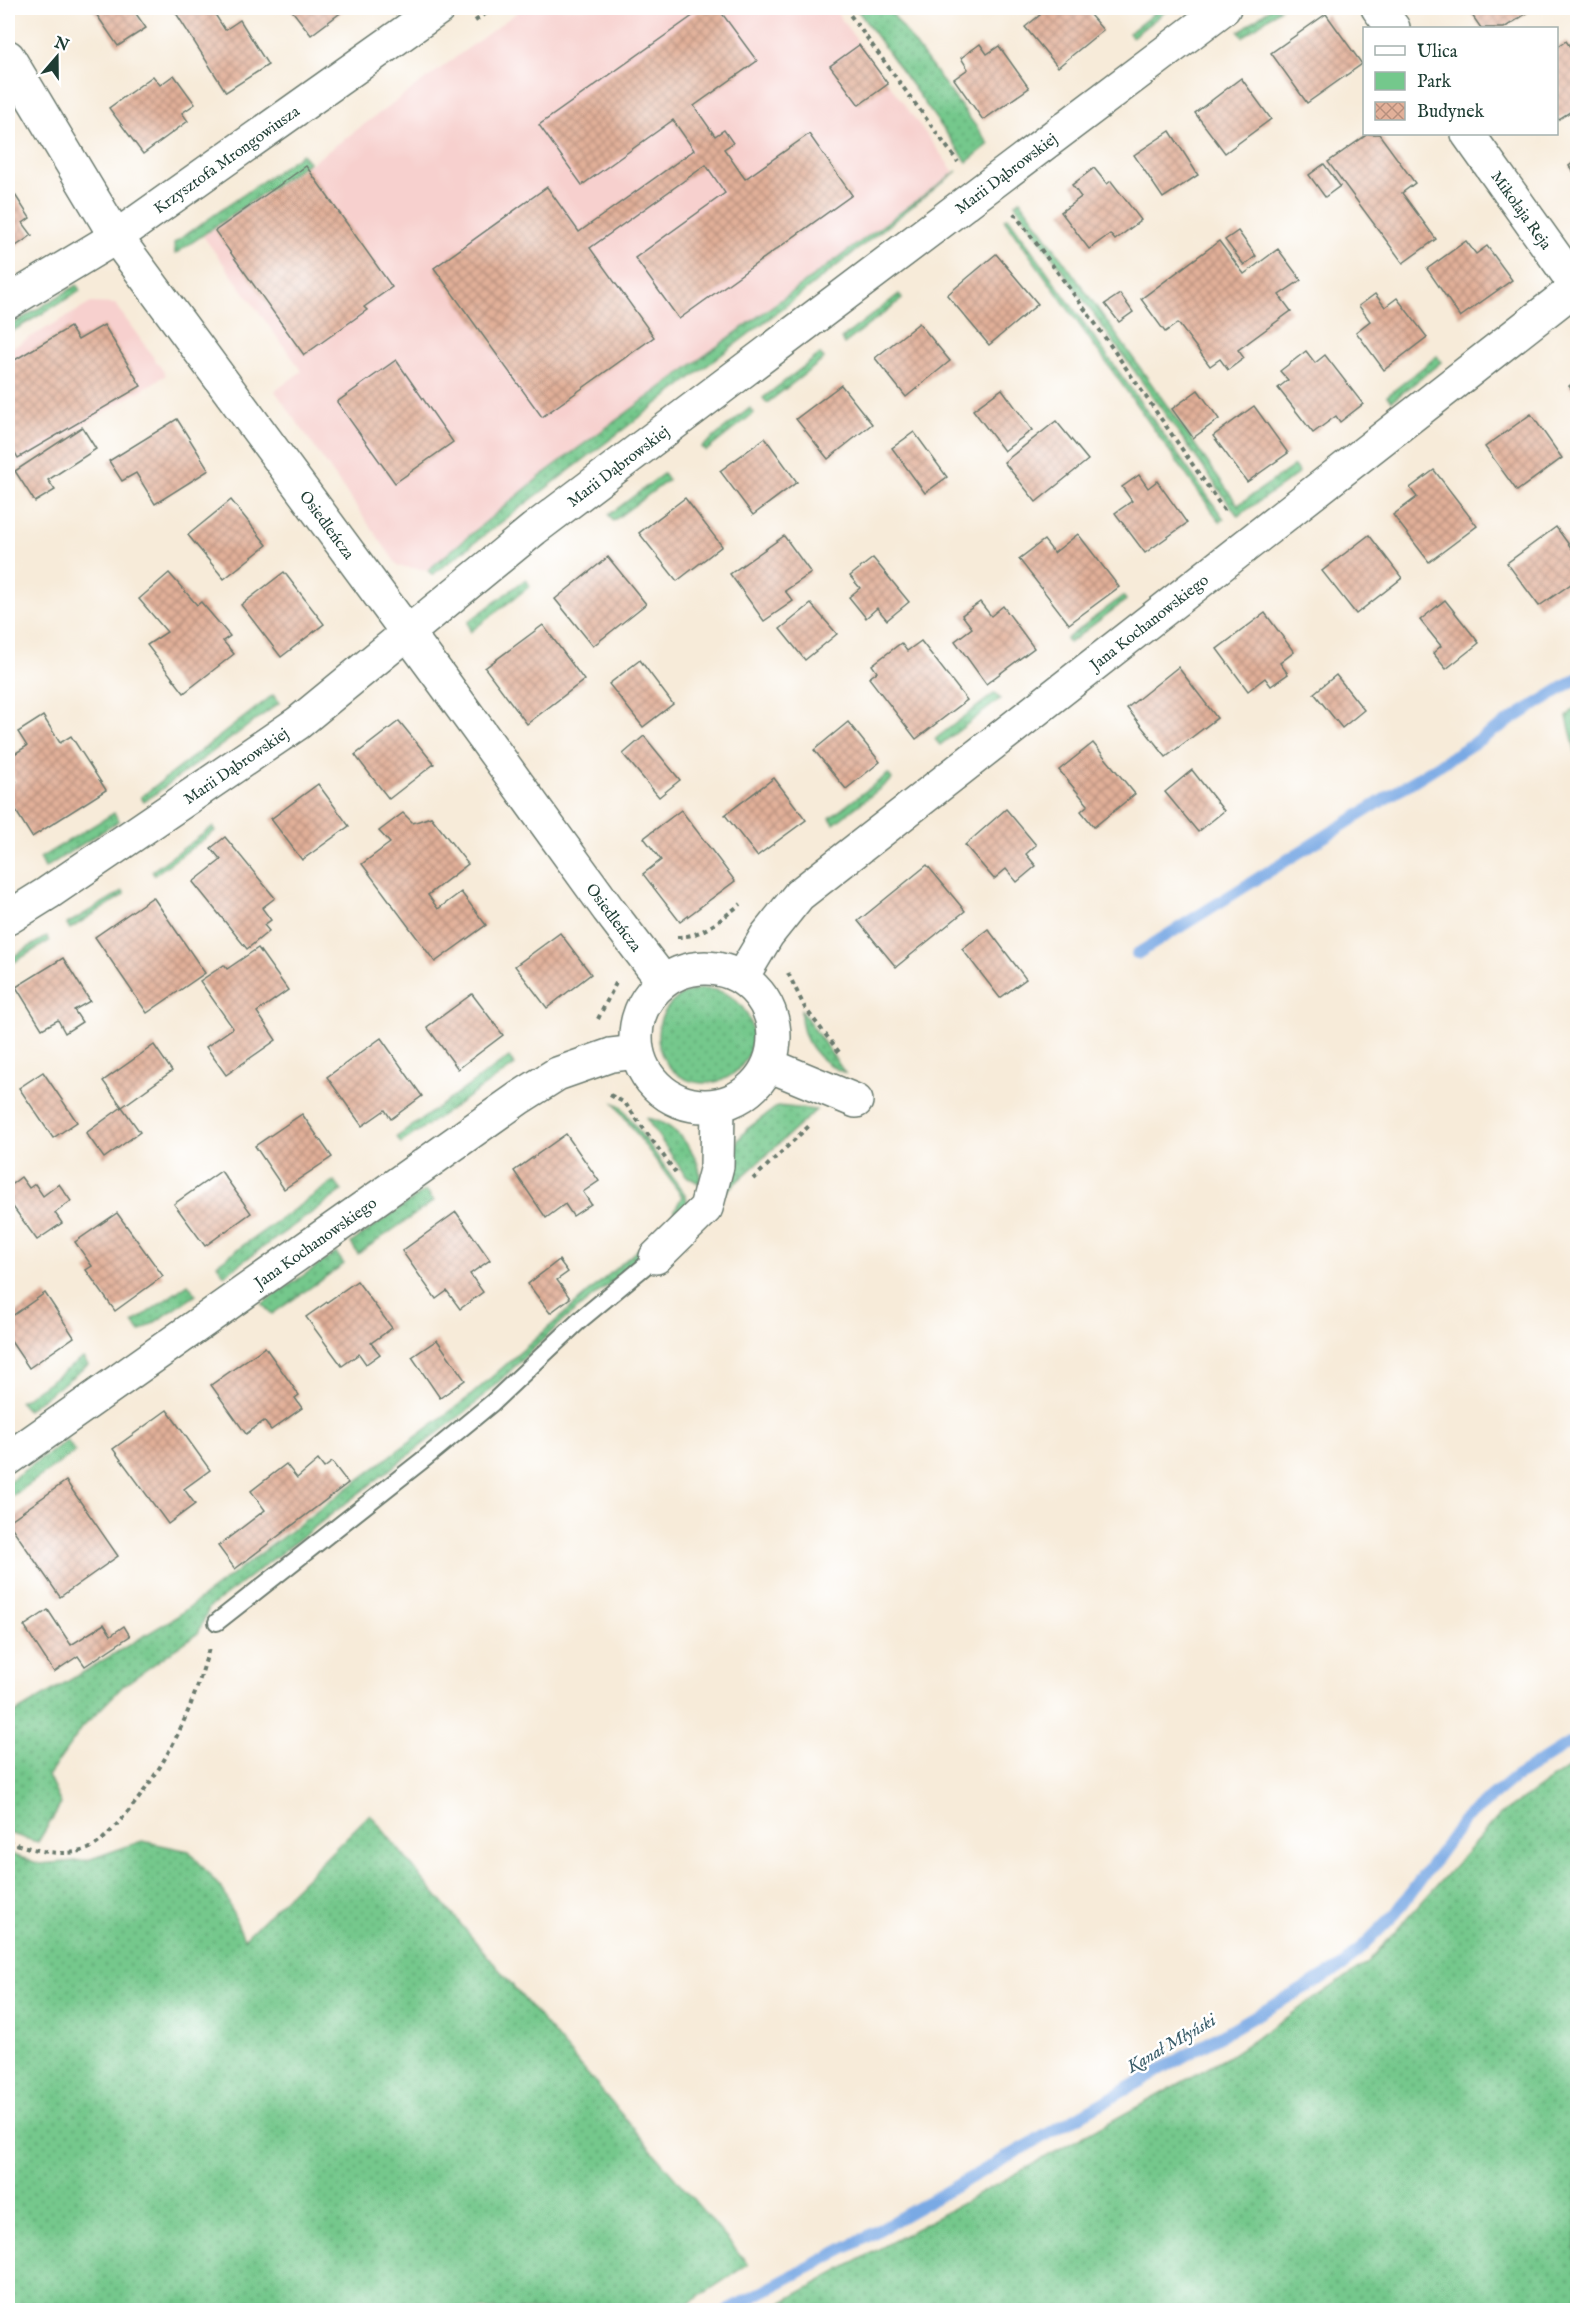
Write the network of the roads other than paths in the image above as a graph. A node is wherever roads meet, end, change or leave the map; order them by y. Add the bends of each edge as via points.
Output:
1 (439, 8) edge
2 (1224, 8) edge
3 (1378, 8) edge
4 (1392, 27) edge
5 (8, 57) edge
6 (1469, 135) edge
7 (116, 237) junction
8 (1577, 287) edge
9 (8, 302) edge
10 (409, 634) junction
11 (8, 918) edge
12 (742, 977) junction
13 (663, 981) junction
14 (637, 1052) junction
15 (769, 1065) junction
16 (848, 1098) road end
17 (717, 1106) junction
18 (656, 1257) joint
19 (8, 1459) edge
20 (217, 1622) road end

1 - 7 street, Krzysztofa Mrongowiusza
2 - 10 street, Marii Dąbrowskiej via 534,529
3 - 4 street
5 - 7 street, Osiedleńcza
6 - 8 street, Mikołaja Reja
7 - 9 street, Krzysztofa Mrongowiusza
7 - 10 street, Osiedleńcza
8 - 12 street, Jana Kochanowskiego via 799,895 767,935
10 - 11 street, Marii Dąbrowskiej via 298,723
10 - 13 street, Osiedleńcza
12 - 13 street via 702,967
12 - 15 street via 755,988 772,1017 774,1050
13 - 14 street via 639,1012
14 - 17 street via 645,1072 675,1100
14 - 19 street, Jana Kochanowskiego via 610,1055 557,1074 529,1092
15 - 16 street
15 - 17 street via 748,1092
17 - 18 street via 717,1166 706,1208
18 - 20 lane via 433,1452

